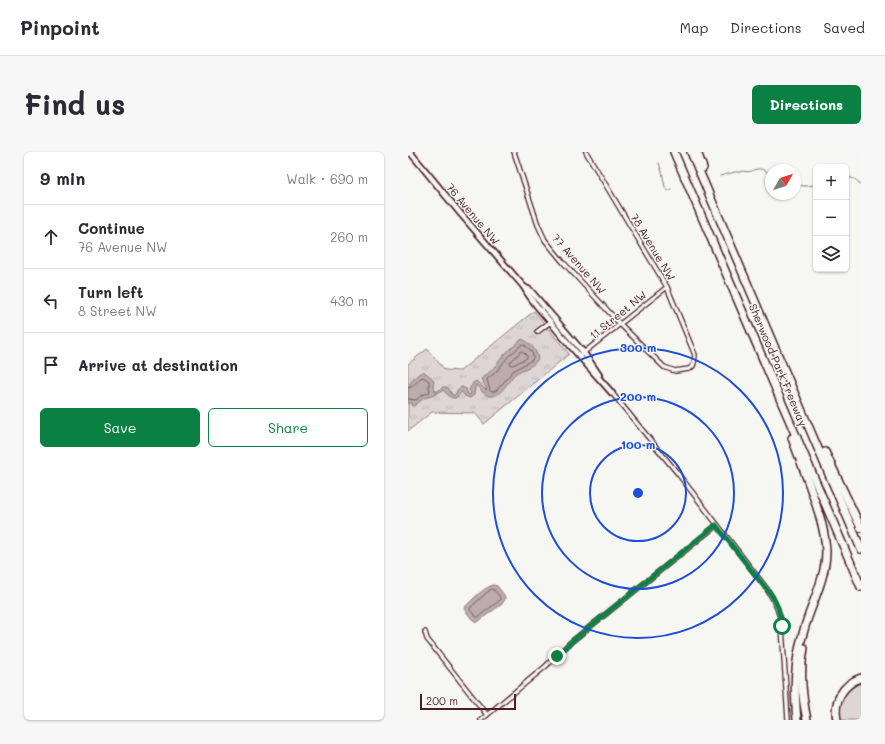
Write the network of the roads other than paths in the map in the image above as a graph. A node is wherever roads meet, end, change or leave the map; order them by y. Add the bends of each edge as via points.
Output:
1 (410, 152) edge
2 (514, 152) edge
3 (586, 152) edge
4 (670, 152) edge
5 (674, 152) edge
6 (691, 152) edge
7 (697, 152) edge
8 (709, 196) junction
9 (694, 197) junction
10 (524, 287) junction
11 (667, 287) junction
12 (550, 322) junction
13 (620, 324) junction
14 (537, 332) dead end
15 (584, 353) junction
16 (579, 356) junction
17 (664, 367) joint
18 (612, 393) junction
19 (789, 419) junction
20 (811, 431) junction
21 (716, 525) junction
22 (861, 528) edge
23 (861, 549) edge
24 (861, 587) edge
25 (817, 594) junction
26 (425, 632) dead end
27 (861, 678) edge
28 (487, 715) junction
29 (481, 720) edge
30 (788, 720) edge
31 (798, 720) edge
32 (807, 720) edge
33 (838, 720) edge

1 - 10 street, 76 Avenue NW
2 - 13 street, 77 Avenue NW via 545,240
3 - 11 street, 78 Avenue NW
4 - 9 highway
5 - 9 highway, Sherwood Park Freeway
6 - 8 highway, Sherwood Park Freeway
7 - 8 highway
8 - 20 highway, Sherwood Park Freeway
9 - 19 highway, Sherwood Park Freeway
10 - 12 street, 76 Avenue NW
10 - 15 street, 76 Avenue NW via 530,290
11 - 13 street, 11 Street NW
11 - 17 street, 78 Avenue NW via 695,357 693,366 689,369 675,370
12 - 14 street
12 - 16 street, 76 Avenue NW
13 - 15 street, 11 Street NW
13 - 17 street, 77 Avenue NW
15 - 16 street, 11 Street NW
15 - 18 street, 76 Avenue NW
16 - 18 street, 76 Avenue NW
18 - 21 street, 76 Avenue NW
19 - 24 highway, Sherwood Park Freeway
19 - 25 highway via 789,430 817,507 824,535 824,572
20 - 22 highway via 822,447
20 - 23 highway, Sherwood Park Freeway
21 - 28 street via 571,642
21 - 30 street, 76 Avenue NW via 778,608 782,626
25 - 31 highway via 803,630 797,660 795,688
25 - 32 highway via 801,671
26 - 28 street via 427,640
27 - 33 highway via 846,686 839,697 836,709
28 - 29 street

